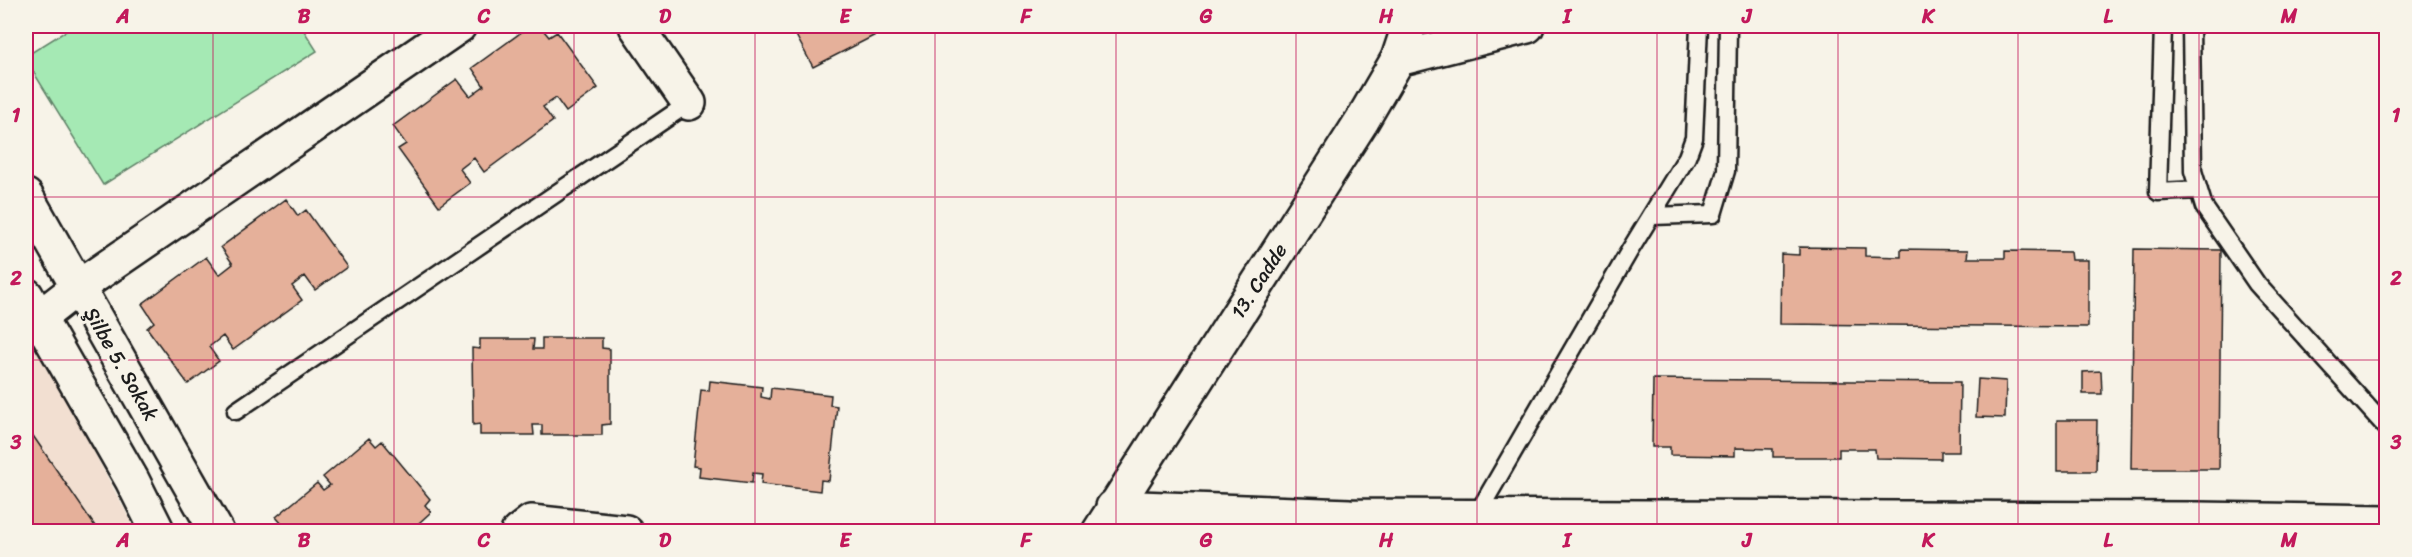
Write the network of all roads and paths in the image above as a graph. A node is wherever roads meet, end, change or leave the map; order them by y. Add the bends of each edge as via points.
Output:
1 (459, 26) edge
2 (636, 26) edge
3 (1409, 26) edge
4 (1527, 26) edge
5 (1699, 26) edge
6 (1728, 26) edge
7 (2163, 26) edge
8 (2191, 26) edge
9 (2373, 26) edge
10 (2386, 35) edge
11 (1398, 59) junction
12 (689, 103) joint
13 (2199, 190) junction
14 (26, 196) edge
15 (1652, 216) junction
16 (77, 288) junction
17 (30, 314) edge
18 (236, 411) dead end
19 (2386, 427) edge
20 (1476, 516) junction
21 (1106, 519) edge
22 (2386, 522) edge
23 (2296, 526) edge
24 (158, 531) edge
25 (217, 531) edge
26 (518, 531) edge
27 (626, 531) edge

1 - 16 street
2 - 12 street
3 - 11 street, 13. Cadde
4 - 11 street
5 - 15 lane via 1694,138 1687,158
6 - 15 lane via 1726,171 1713,214
7 - 13 lane via 2158,192
8 - 13 lane via 2193,171
9 - 10 path
11 - 21 street, 13. Cadde
12 - 18 lane
13 - 19 lane via 2204,207 2257,284
14 - 16 street, Şilbe 5. Sokak
15 - 20 lane
16 - 17 street
16 - 25 street, Şilbe 5. Sokak
17 - 24 street via 132,480
20 - 21 street
20 - 23 street
22 - 23 street
26 - 27 street via 531,522

